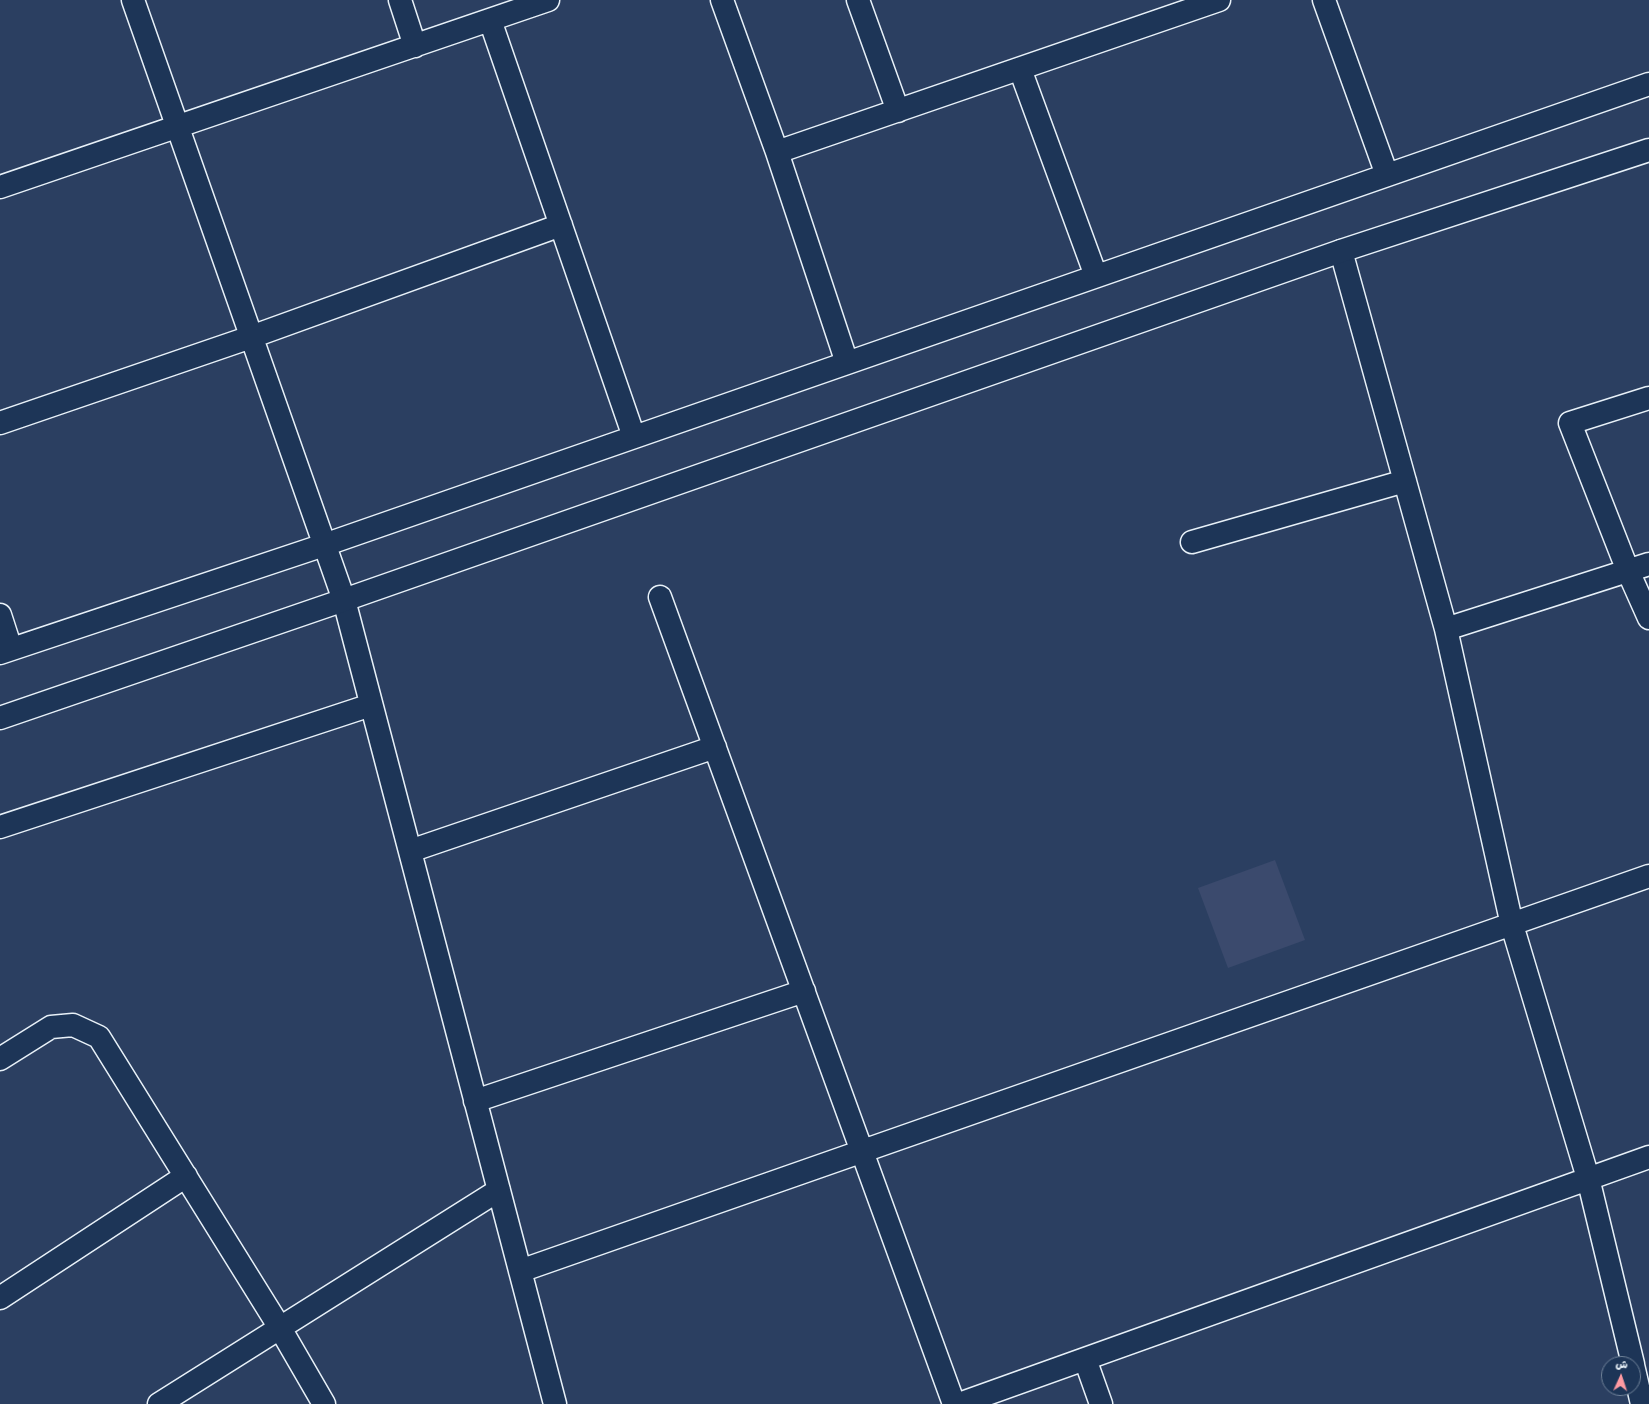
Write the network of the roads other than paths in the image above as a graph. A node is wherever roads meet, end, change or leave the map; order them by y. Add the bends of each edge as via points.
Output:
1 (133, 0) edge
2 (400, 0) edge
3 (548, 0) edge
4 (722, 0) edge
5 (858, 0) edge
6 (1219, 0) edge
7 (1324, 0) edge
8 (490, 20) junction
9 (415, 46) junction
10 (1020, 69) junction
11 (1649, 84) edge
12 (898, 111) junction
13 (178, 127) junction
14 (1649, 150) edge
15 (777, 152) junction
16 (1387, 175) junction
17 (0, 187) edge
18 (561, 225) junction
19 (1341, 251) junction
20 (1096, 276) junction
21 (251, 337) junction
22 (847, 363) junction
23 (1649, 398) edge
24 (0, 423) edge
25 (634, 437) junction
26 (1405, 481) junction
27 (1192, 542) dead end
28 (324, 545) junction
29 (1649, 564) edge
30 (1628, 571) junction
31 (660, 597) dead end
32 (344, 600) junction
33 (0, 615) edge
34 (1649, 618) edge
35 (1446, 629) junction
36 (6, 651) edge
37 (371, 705) junction
38 (0, 718) edge
39 (715, 747) junction
40 (0, 827) edge
41 (410, 852) junction
42 (1649, 876) edge
43 (1512, 925) junction
44 (804, 991) junction
45 (0, 1059) edge
46 (475, 1101) junction
47 (863, 1151) junction
48 (1649, 1157) edge
49 (186, 1176) junction
50 (1588, 1178) junction
51 (499, 1190) junction
52 (520, 1271) junction
53 (0, 1298) edge
54 (280, 1328) junction
55 (1631, 1356) edge
56 (1085, 1359) junction
57 (159, 1404) edge
58 (324, 1404) edge
59 (555, 1404) edge
60 (954, 1404) edge
61 (959, 1404) edge
62 (1102, 1404) edge

1 - 13 street
2 - 9 street
3 - 8 street
4 - 15 street
5 - 12 street
6 - 10 street
7 - 16 street
8 - 9 street
8 - 18 street
9 - 13 street
10 - 12 street
10 - 20 street
11 - 16 street
12 - 15 street
13 - 17 street
13 - 21 street
14 - 19 street
15 - 22 street
16 - 20 street
18 - 21 street
18 - 25 street
19 - 26 street
19 - 32 street
20 - 22 street
21 - 24 street
21 - 28 street
22 - 25 street
23 - 30 street via 1570,423
25 - 28 street
26 - 27 street
26 - 35 street
28 - 32 street
28 - 36 street
29 - 30 street
30 - 34 street
30 - 35 street
31 - 39 street
32 - 37 street
32 - 38 street
33 - 36 street
35 - 43 street
37 - 40 street
37 - 41 street
39 - 41 street
39 - 44 street
41 - 46 street
42 - 43 street
43 - 47 street
43 - 50 street
44 - 46 street
44 - 47 street
45 - 49 street via 51,1027 73,1025 99,1037
46 - 51 street
47 - 52 street
47 - 60 street
48 - 50 street
49 - 53 street
49 - 54 street
50 - 55 street
50 - 56 street
51 - 52 street
51 - 54 street
52 - 59 street
54 - 57 street
54 - 58 street
56 - 61 street
56 - 62 street

